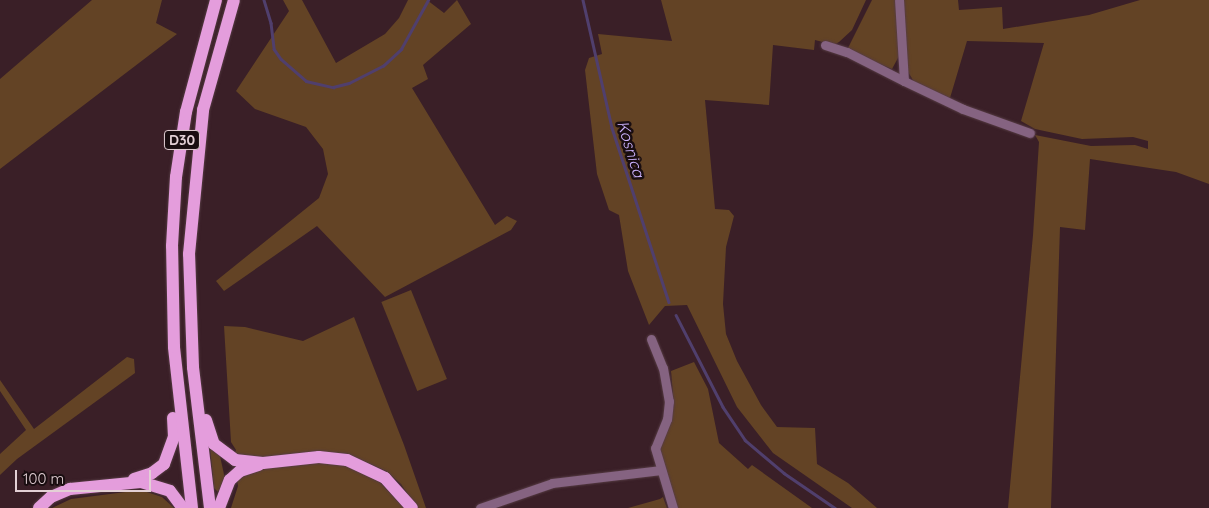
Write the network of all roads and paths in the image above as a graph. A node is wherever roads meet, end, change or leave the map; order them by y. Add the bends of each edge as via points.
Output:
1 (216, 0) edge
2 (234, 0) edge
3 (899, 0) edge
4 (825, 46) dead end
5 (904, 81) junction
6 (1030, 133) dead end
7 (650, 339) dead end
8 (178, 383) junction
9 (196, 386) junction
10 (264, 463) junction
11 (661, 470) junction
12 (123, 482) junction
13 (39, 508) edge
14 (183, 508) edge
15 (192, 508) edge
16 (210, 508) edge
17 (219, 508) edge
18 (412, 508) edge
19 (480, 508) edge
20 (673, 508) edge

1 - 8 main road, D30 via 186,112 176,177 172,284
2 - 9 main road, D30 via 203,110 194,180 189,254
3 - 5 street
4 - 5 street via 848,52
5 - 6 street via 963,109
7 - 11 street via 663,368 669,401 667,419 655,448
8 - 12 main road via 173,408 174,436 168,457 158,469
8 - 15 main road, D30
9 - 10 main road via 210,438 218,449 235,460
9 - 16 main road, D30
10 - 17 main road via 234,476 225,487
10 - 18 main road via 319,457 355,462 385,478
11 - 19 street via 552,483
11 - 20 street
12 - 13 main road via 70,489 51,497
12 - 14 main road via 160,485 176,497

